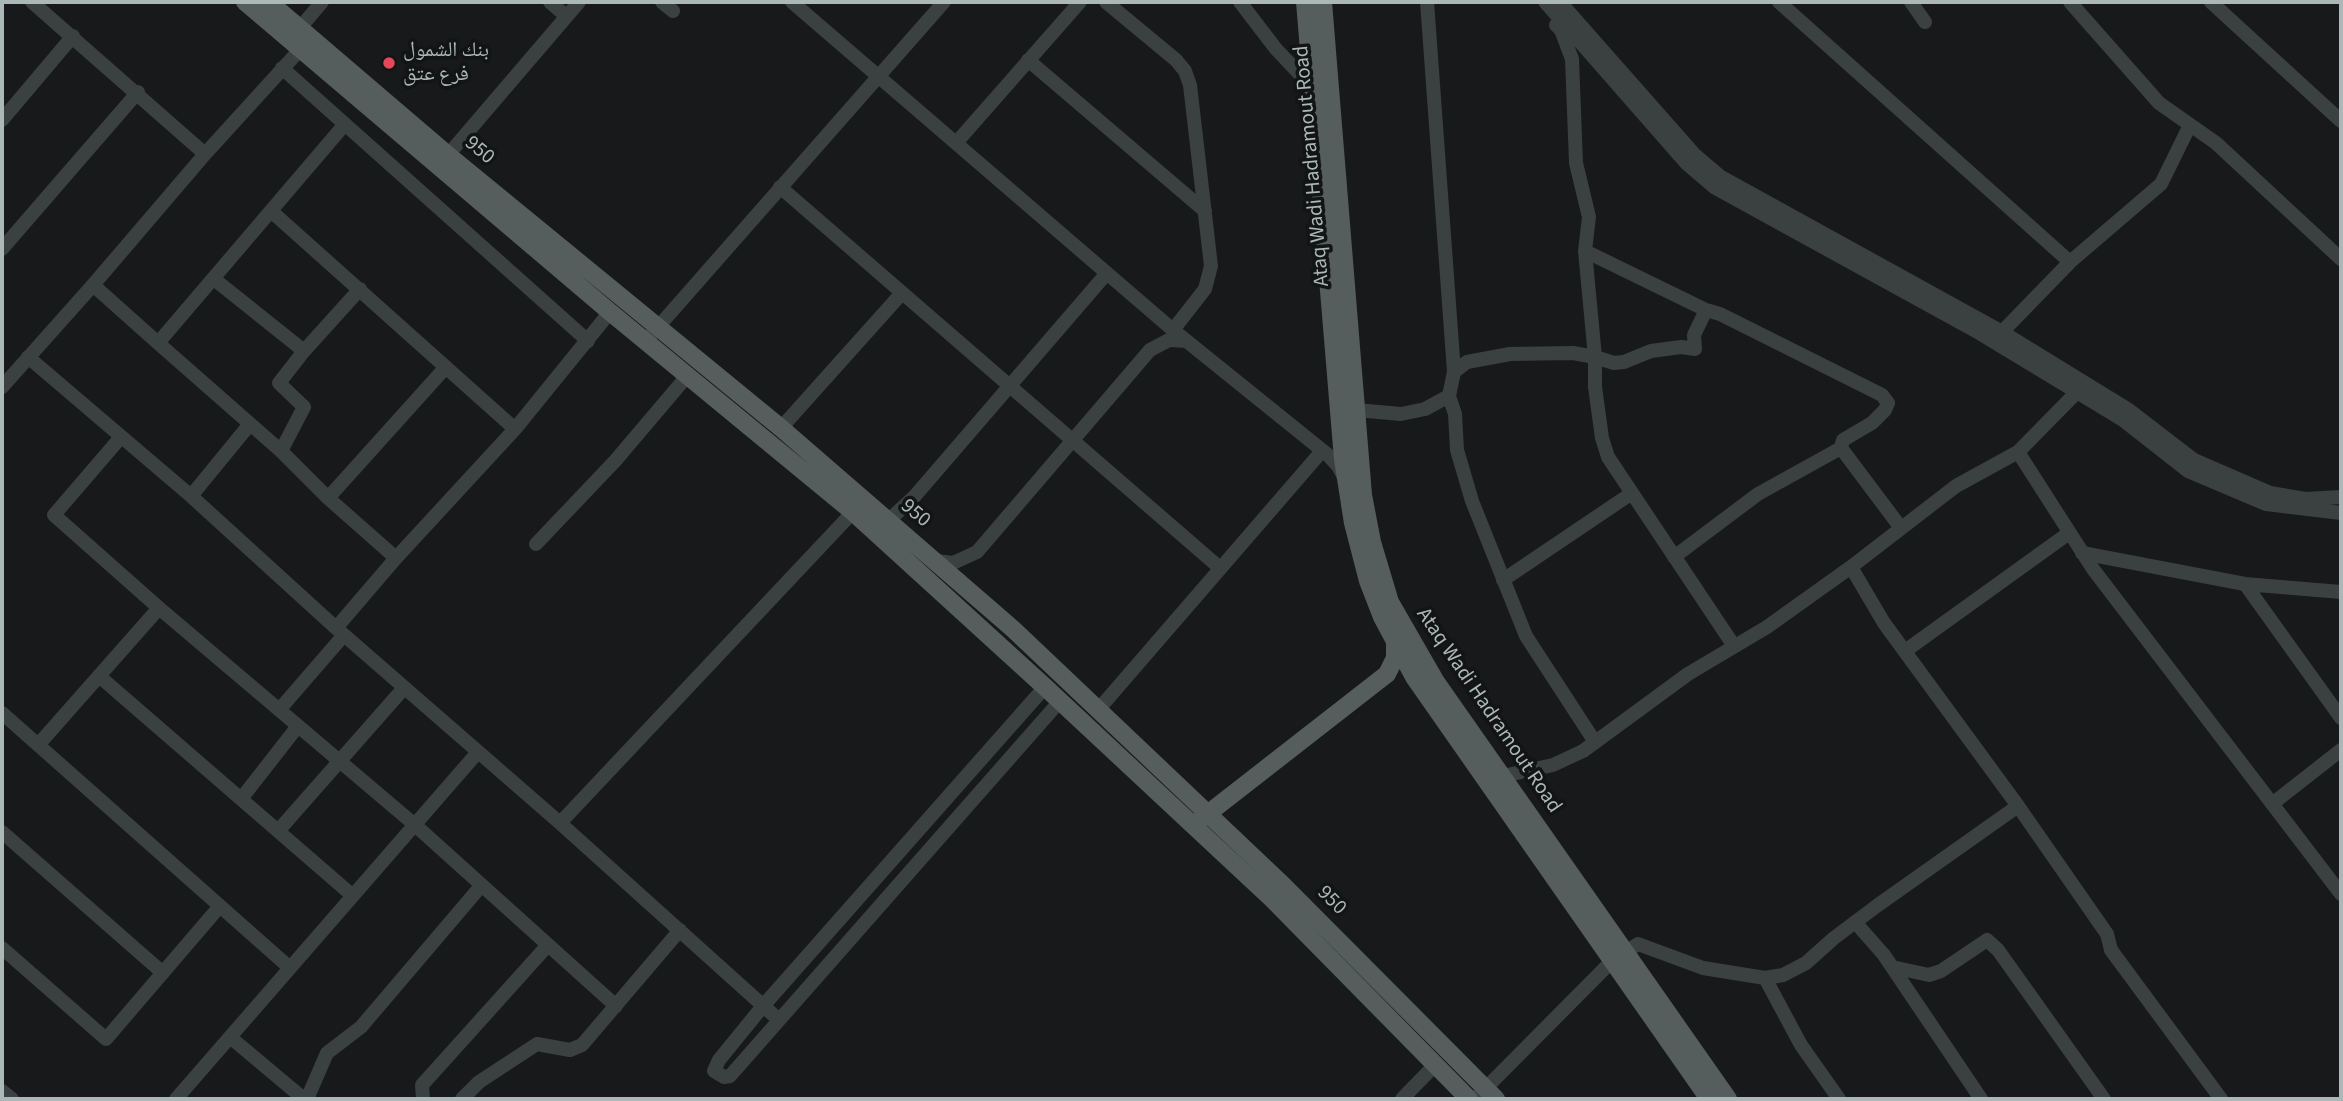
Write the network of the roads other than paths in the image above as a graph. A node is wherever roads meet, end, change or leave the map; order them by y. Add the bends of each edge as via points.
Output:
1 (33, 2) edge
2 (245, 2) edge
3 (269, 2) edge
4 (322, 2) edge
5 (550, 2) edge
6 (579, 2) edge
7 (792, 2) edge
8 (944, 2) edge
9 (1080, 2) edge
10 (1106, 2) edge
11 (1240, 2) edge
12 (1306, 2) edge
13 (1323, 2) edge
14 (1427, 2) edge
15 (1535, 2) edge
16 (1545, 2) edge
17 (1560, 2) edge
18 (1779, 2) edge
19 (1911, 2) edge
20 (2070, 2) edge
21 (2210, 2) edge
22 (566, 16) junction
23 (1925, 22) dead end
24 (73, 36) junction
25 (303, 39) junction
26 (1028, 61) junction
27 (282, 68) junction
28 (878, 76) junction
29 (1312, 86) junction
30 (138, 92) junction
31 (2, 120) edge
32 (2341, 121) edge
33 (345, 124) junction
34 (2190, 125) junction
35 (956, 143) junction
36 (205, 154) junction
37 (448, 155) junction
38 (780, 187) junction
39 (271, 211) junction
40 (1205, 211) junction
41 (2, 249) edge
42 (1585, 251) junction
43 (2341, 259) edge
44 (2070, 262) junction
45 (1107, 273) junction
46 (214, 279) junction
47 (93, 285) junction
48 (360, 289) junction
49 (902, 293) junction
50 (1706, 310) junction
51 (610, 312) junction
52 (1173, 330) junction
53 (2002, 332) junction
54 (652, 334) junction
55 (588, 341) junction
56 (1187, 341) junction
57 (158, 343) junction
58 (304, 351) junction
59 (1595, 356) junction
60 (28, 357) junction
61 (446, 367) junction
62 (1454, 372) junction
63 (688, 375) junction
64 (3, 382) edge
65 (1009, 385) junction
66 (2077, 392) junction
67 (1450, 396) junction
68 (1356, 410) junction
69 (250, 425) junction
70 (781, 428) junction
71 (515, 429) junction
72 (1341, 429) junction
73 (121, 437) junction
74 (1073, 441) junction
75 (1841, 448) junction
76 (1320, 449) junction
77 (281, 451) junction
78 (2018, 452) junction
79 (1346, 481) junction
80 (1632, 493) junction
81 (191, 496) junction
82 (2341, 497) edge
83 (328, 498) junction
84 (853, 512) junction
85 (2341, 513) edge
86 (888, 521) junction
87 (1901, 528) junction
88 (2069, 533) junction
89 (536, 544) dead end
90 (2082, 553) junction
91 (1368, 557) junction
92 (1675, 557) junction
93 (396, 558) junction
94 (936, 561) junction
95 (1851, 567) junction
96 (1220, 568) junction
97 (1503, 580) junction
98 (2245, 584) junction
99 (2341, 592) edge
100 (159, 608) junction
101 (340, 631) junction
102 (1395, 643) junction
103 (1734, 646) junction
104 (1905, 651) junction
105 (99, 677) junction
106 (1418, 682) junction
107 (1045, 687) junction
108 (404, 688) junction
109 (1060, 701) junction
110 (279, 709) junction
111 (1098, 710) junction
112 (2, 713) edge
113 (2341, 718) edge
114 (298, 726) junction
115 (1595, 742) junction
116 (38, 745) junction
117 (2341, 750) edge
118 (478, 752) junction
119 (339, 761) junction
120 (1503, 776) junction
121 (241, 799) junction
122 (2272, 804) junction
123 (2018, 806) junction
124 (1213, 818) junction
125 (560, 823) junction
126 (415, 825) junction
127 (1198, 830) junction
128 (278, 831) junction
129 (2, 832) edge
130 (481, 886) junction
131 (2339, 886) edge
132 (353, 896) junction
133 (220, 906) junction
134 (1855, 922) junction
135 (680, 930) junction
136 (548, 945) junction
137 (2, 948) edge
138 (1619, 957) junction
139 (1892, 967) junction
140 (290, 968) junction
141 (163, 973) junction
142 (1765, 978) junction
143 (617, 1006) junction
144 (763, 1006) junction
145 (779, 1020) junction
146 (230, 1037) junction
147 (1435, 1065) junction
148 (2, 1090) edge
149 (1486, 1096) edge
150 (12, 1099) edge
151 (176, 1099) edge
152 (306, 1099) edge
153 (423, 1099) edge
154 (462, 1099) edge
155 (1402, 1099) edge
156 (1469, 1099) edge
157 (1709, 1099) edge
158 (1728, 1099) edge
159 (1839, 1099) edge
160 (1981, 1099) edge
161 (2104, 1099) edge
162 (2221, 1099) edge

1 - 24 street
2 - 25 main road, 950
3 - 25 main road, 950 / 950
4 - 25 street
5 - 22 street
6 - 22 street
7 - 28 street
8 - 28 street
9 - 26 street
10 - 40 street via 1176,60 1188,78
11 - 29 street
12 - 29 main road, Ataq Wadi Hadramout Road
13 - 68 main road, Ataq Wadi Hadramout Road
14 - 62 street
15 - 42 street via 1561,30 1572,59 1576,163 1589,217
16 - 66 street via 1686,163 1714,187
17 - 53 street via 1694,154 1721,177
18 - 44 street
19 - 23 street
20 - 34 street via 2159,103
21 - 32 street
22 - 37 street
24 - 30 street
24 - 31 street
25 - 27 street
25 - 37 main road, 950 / 950
25 - 51 main road, 950
26 - 35 street
26 - 40 street
27 - 33 street
27 - 36 street
28 - 35 street
28 - 38 street
29 - 72 main road, Ataq Wadi Hadramout Road
30 - 36 street
30 - 41 street
33 - 39 street
33 - 55 street
34 - 43 street
34 - 44 street via 2161,184
35 - 45 street
36 - 47 street
37 - 54 main road, 950 / 950
38 - 49 street
38 - 54 street
39 - 46 street
39 - 48 street
40 - 52 street via 1209,281
42 - 50 street
42 - 59 street
44 - 53 street
45 - 52 street
45 - 65 street
46 - 57 street
46 - 58 street
47 - 57 street
47 - 60 street
48 - 58 street
48 - 61 street
49 - 65 street
49 - 70 street
50 - 59 street via 1695,335 1695,349 1651,351 1614,363
50 - 75 street via 1882,395 1888,403 1885,410 1843,440
51 - 54 main road, 950
51 - 55 street
52 - 56 street
53 - 82 street via 2129,410 2194,460 2270,493 2305,499
54 - 63 main road, 950
54 - 70 main road, 950 / 950
55 - 71 street
56 - 74 street via 1168,340 1150,350
56 - 76 street
57 - 69 street
58 - 77 street via 279,383 304,407
59 - 62 street via 1510,354 1468,362
59 - 80 street via 1602,438 1608,457
60 - 64 street
60 - 73 street
61 - 71 street
61 - 83 street
62 - 67 street
63 - 84 main road, 950
63 - 89 street
65 - 74 street
65 - 86 street
66 - 78 street
66 - 85 street via 2123,420 2188,471 2266,504
67 - 68 street via 1425,409 1401,414
67 - 97 street via 1457,450
68 - 91 main road, Ataq Wadi Hadramout Road
69 - 77 street
69 - 81 street
70 - 86 main road, 950 / 950
71 - 93 street
72 - 76 street
72 - 79 main road, Ataq Wadi Hadramout Road
73 - 81 street
73 - 100 street via 54,515
74 - 94 street via 977,552 953,562
74 - 96 street
75 - 87 street
75 - 92 street via 1758,494
76 - 79 street
76 - 96 street
77 - 83 street
78 - 87 street via 1956,486
78 - 88 street
79 - 91 main road, Ataq Wadi Hadramout Road
80 - 92 street
80 - 97 street
81 - 101 street
83 - 93 street
84 - 107 main road, 950
84 - 125 street
86 - 94 main road, 950 / 950
87 - 95 street
88 - 90 street
88 - 104 street
90 - 98 street
90 - 122 street
91 - 102 main road, Ataq Wadi Hadramout Road via 1375,600
91 - 120 main road, Ataq Wadi Hadramout Road via 1411,643
92 - 103 street
93 - 101 street
94 - 111 main road, 950 / 950
95 - 103 street
95 - 104 street
96 - 111 street
97 - 115 street via 1526,636
98 - 99 street
98 - 113 street
100 - 105 street
100 - 110 street
101 - 108 street
101 - 110 street
102 - 106 main road, Ataq Wadi Hadramout Road
102 - 124 main road via 1395,659 1387,674
103 - 115 street
104 - 123 street
105 - 116 street
105 - 121 street
106 - 124 main road via 1393,682
106 - 138 main road, Ataq Wadi Hadramout Road
107 - 109 main road, 950
107 - 144 street
108 - 118 street
108 - 119 street
109 - 127 main road, 950
109 - 145 street
110 - 114 street
111 - 124 main road, 950 / 950
112 - 116 street
114 - 119 street
114 - 121 street
115 - 120 street via 1553,765
116 - 133 street
117 - 122 street
118 - 125 street
118 - 126 street
119 - 126 street
119 - 128 street
120 - 138 main road, Ataq Wadi Hadramout Road
121 - 128 street
122 - 131 street
123 - 134 street
123 - 162 street via 2107,934 2111,950
124 - 127 main road
124 - 149 main road, 950 / 950
125 - 135 street
126 - 130 street
126 - 132 street
127 - 147 main road, 950
128 - 132 street
129 - 141 street
130 - 136 street
130 - 152 street via 361,1027 327,1053
132 - 140 street
133 - 140 street
133 - 141 street
134 - 139 street
134 - 142 street via 1806,963
135 - 143 street
135 - 144 street
136 - 143 street
136 - 153 street via 422,1085
137 - 141 street via 106,1038
138 - 142 street via 1638,944 1703,968
138 - 149 street
138 - 157 main road, Ataq Wadi Hadramout Road
138 - 158 main road, Ataq Wadi Hadramout Road
139 - 160 street
139 - 161 street via 1929,975 1987,940
140 - 146 street
142 - 159 street via 1801,1045
143 - 154 street via 582,1045 570,1050 537,1044 479,1082
144 - 145 street
144 - 145 street via 714,1071 730,1076
146 - 151 street
146 - 152 street
147 - 155 street
147 - 156 main road, 950
148 - 150 street

